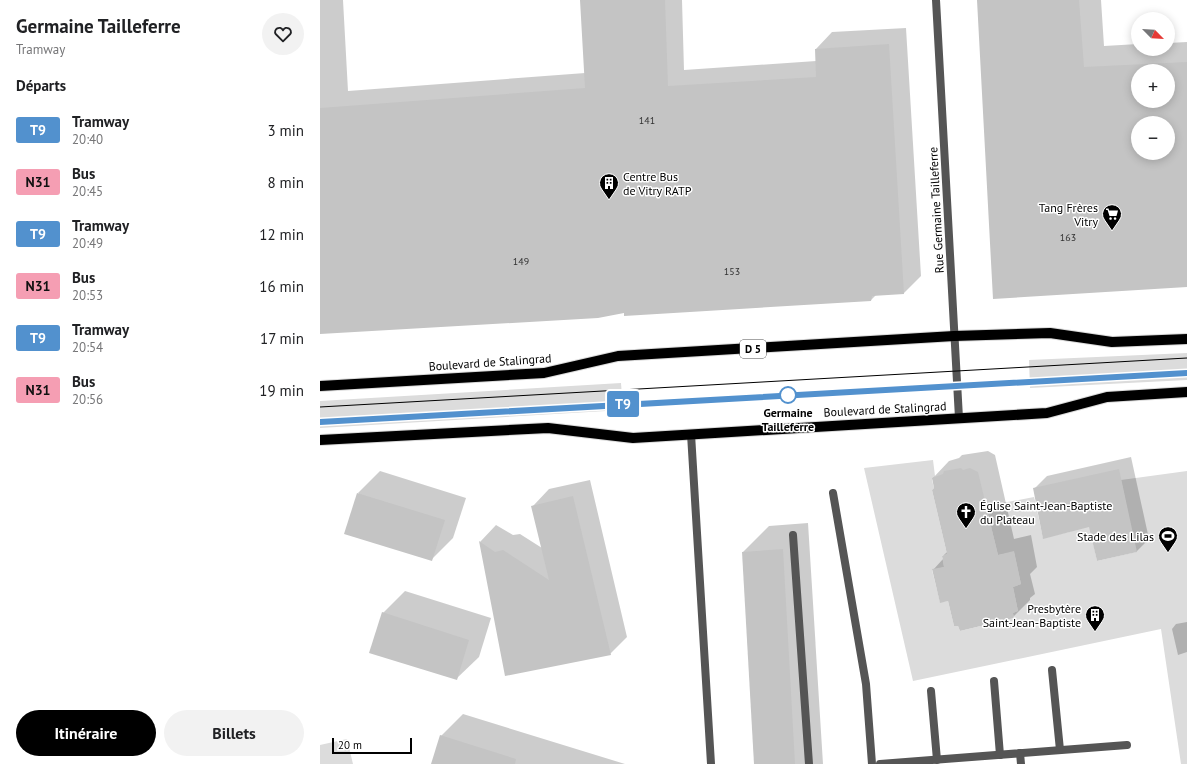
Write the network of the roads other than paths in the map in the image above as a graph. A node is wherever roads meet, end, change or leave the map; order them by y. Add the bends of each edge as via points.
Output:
1 (936, 0) edge
2 (954, 336) junction
3 (1187, 339) edge
4 (320, 386) edge
5 (1187, 392) edge
6 (959, 418) junction
7 (692, 434) junction
8 (320, 440) edge
9 (833, 493) dead end
10 (793, 535) dead end
11 (1052, 670) dead end
12 (994, 680) dead end
13 (931, 690) dead end
14 (1127, 745) dead end
15 (1060, 750) junction
16 (1020, 753) junction
17 (1000, 755) junction
18 (937, 760) junction
19 (712, 764) edge
20 (809, 764) edge
21 (872, 764) edge
22 (880, 764) edge
23 (1021, 764) edge

1 - 2 street, Rue Germaine Tailleferre
2 - 3 main road, Boulevard de Stalingrad / D 5 via 1050,333 1112,342
2 - 4 main road, Boulevard de Stalingrad / D 5 via 618,356 544,373
2 - 6 street, Rue Germaine Tailleferre
5 - 6 main road, Boulevard de Stalingrad via 1107,397 1047,413
6 - 7 main road, Boulevard de Stalingrad
7 - 8 main road, Boulevard de Stalingrad via 633,438 548,428
7 - 19 street
9 - 21 street via 866,684
10 - 20 street
11 - 15 street
12 - 17 street
13 - 18 street
14 - 15 street
15 - 16 street
16 - 17 street
16 - 23 street
17 - 18 street
18 - 22 street

